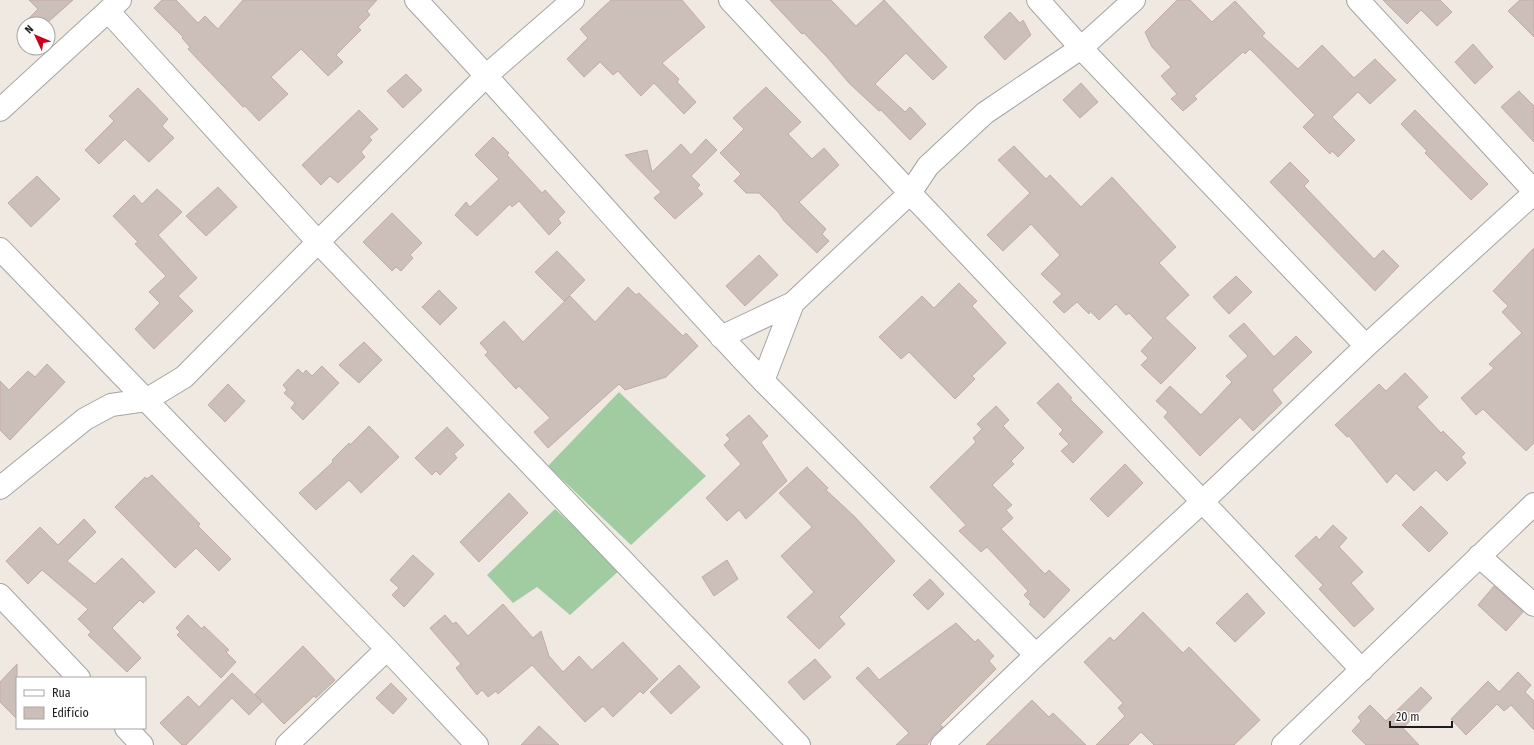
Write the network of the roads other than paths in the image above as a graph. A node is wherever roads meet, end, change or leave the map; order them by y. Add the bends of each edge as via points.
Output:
1 (416, 0) edge
2 (573, 0) edge
3 (730, 0) edge
4 (1038, 0) edge
5 (1134, 0) edge
6 (1358, 0) edge
7 (114, 6) edge
8 (1081, 48) junction
9 (487, 75) junction
10 (0, 110) edge
11 (1534, 192) edge
12 (910, 194) junction
13 (318, 242) junction
14 (0, 249) edge
15 (793, 303) junction
16 (721, 337) junction
17 (1366, 346) junction
18 (763, 381) junction
19 (146, 400) junction
20 (0, 488) edge
21 (1202, 502) junction
22 (1534, 504) edge
23 (1479, 556) junction
24 (0, 595) edge
25 (1534, 605) edge
26 (387, 649) junction
27 (1036, 655) junction
28 (1362, 670) junction
29 (78, 677) edge
30 (127, 729) edge
31 (142, 745) edge
32 (287, 745) edge
33 (476, 745) edge
34 (799, 745) edge
35 (942, 745) edge
36 (1284, 745) edge

1 - 9 street
2 - 9 street
3 - 12 street
4 - 8 street
5 - 8 street
6 - 11 street
7 - 10 street
7 - 13 street
8 - 12 street via 985,113 928,166
8 - 17 street
9 - 13 street
9 - 16 street
11 - 17 street
12 - 15 street
12 - 21 street
13 - 19 street via 184,377
13 - 34 street
14 - 19 street
15 - 16 street
15 - 18 street
16 - 18 street
17 - 21 street
18 - 27 street
19 - 20 street via 111,405 85,419
19 - 26 street
21 - 27 street
21 - 28 street
22 - 23 street
23 - 25 street
23 - 28 street
24 - 29 street
26 - 32 street
26 - 33 street
27 - 35 street
28 - 36 street
30 - 31 street

